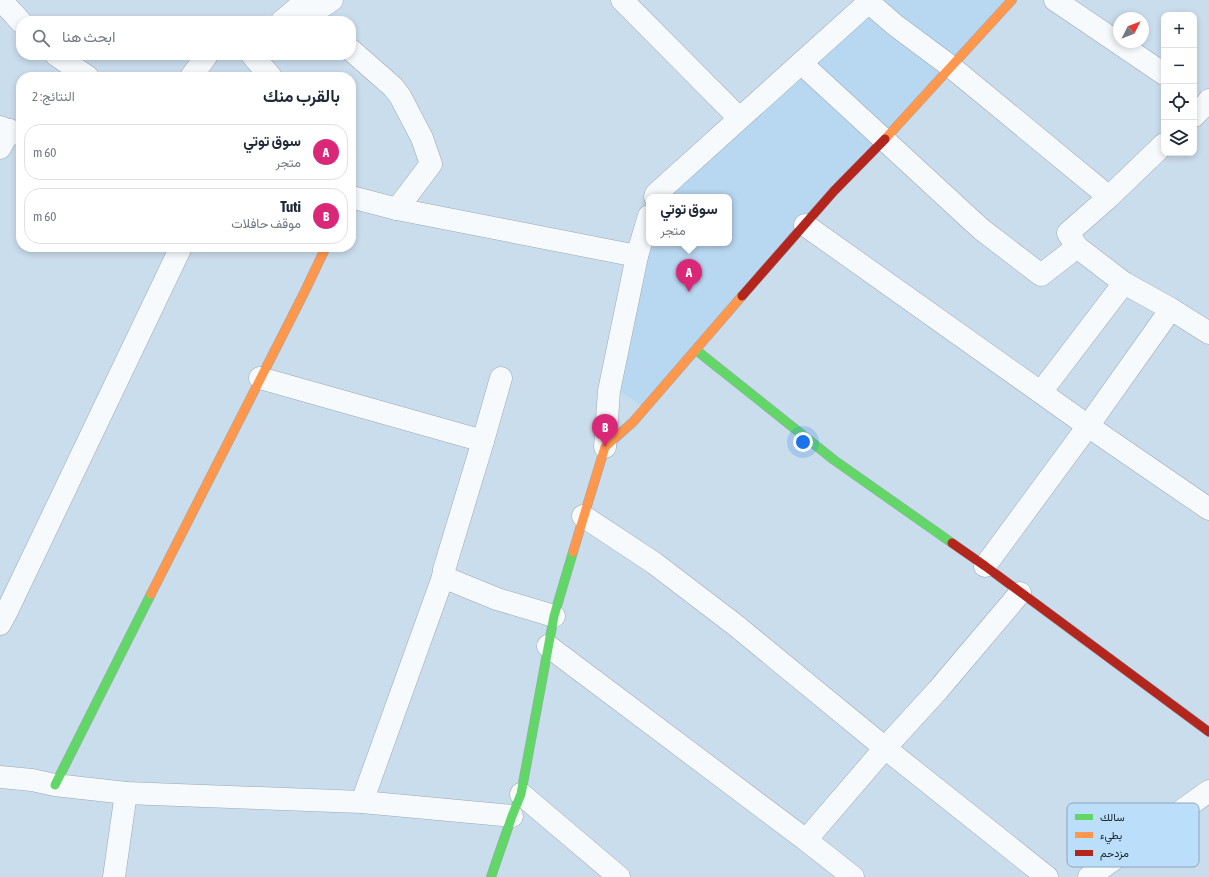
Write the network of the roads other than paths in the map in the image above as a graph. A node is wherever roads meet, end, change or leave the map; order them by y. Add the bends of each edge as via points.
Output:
1 (1, 0) edge
2 (332, 0) edge
3 (622, 0) edge
4 (1012, 0) edge
5 (1055, 0) edge
6 (869, 1) edge
7 (299, 2) edge
8 (16, 16) edge
9 (286, 16) edge
10 (314, 16) edge
11 (356, 54) edge
12 (63, 60) edge
13 (203, 60) edge
14 (256, 60) edge
15 (801, 63) junction
16 (950, 66) junction
17 (81, 72) edge
18 (195, 72) edge
19 (267, 72) edge
20 (1161, 72) edge
21 (739, 118) junction
22 (884, 140) junction
23 (1161, 147) edge
24 (656, 194) edge
25 (1109, 196) junction
26 (356, 198) edge
27 (397, 209) junction
28 (646, 225) edge
29 (805, 225) junction
30 (1077, 247) junction
31 (179, 252) edge
32 (324, 252) edge
33 (636, 256) junction
34 (1124, 283) junction
35 (1171, 309) junction
36 (1209, 333) edge
37 (696, 350) junction
38 (260, 378) junction
39 (501, 378) dead end
40 (1041, 392) junction
41 (1088, 426) junction
42 (483, 441) junction
43 (606, 447) junction
44 (1209, 509) edge
45 (583, 516) junction
46 (985, 566) junction
47 (443, 577) junction
48 (1020, 593) junction
49 (2, 614) edge
50 (554, 616) junction
51 (548, 646) junction
52 (1209, 732) edge
53 (885, 748) junction
54 (0, 777) edge
55 (55, 785) junction
56 (1209, 791) edge
57 (126, 793) junction
58 (521, 794) junction
59 (362, 802) junction
60 (1192, 803) edge
61 (512, 816) junction
62 (806, 840) junction
63 (1103, 867) edge
64 (114, 877) edge
65 (491, 877) edge
66 (619, 877) edge
67 (852, 877) edge
68 (1047, 877) edge
69 (1089, 877) edge

1 - 8 street
2 - 7 street via 322,6
3 - 21 street
4 - 16 street
5 - 20 street
6 - 15 street
6 - 16 street
7 - 9 street
7 - 10 street
11 - 27 street via 400,96 422,138 431,164
12 - 17 street
13 - 18 street
14 - 19 street
15 - 21 street
15 - 22 street
16 - 22 street
16 - 25 street
21 - 24 street
22 - 29 street
22 - 30 street via 982,229 1041,275
23 - 25 street
25 - 30 street via 1068,232
26 - 27 street
27 - 33 street
28 - 33 street
29 - 37 street
29 - 40 street
30 - 34 street
31 - 49 street
32 - 38 street
33 - 43 street via 609,391
34 - 35 street
34 - 40 street
35 - 36 street
35 - 41 street
37 - 43 street via 633,422
37 - 46 street via 834,460
38 - 42 street
38 - 55 street
39 - 42 street
40 - 41 street
41 - 44 street
41 - 46 street
42 - 47 street
43 - 45 street
45 - 50 street
45 - 53 street via 654,562
46 - 48 street
47 - 50 street via 497,599
47 - 59 street
48 - 52 street
48 - 53 street
50 - 51 street
51 - 58 street
51 - 62 street
53 - 62 street
53 - 68 street
54 - 55 street
55 - 57 street
56 - 60 street
57 - 59 street
57 - 64 street
58 - 61 street
58 - 66 street
59 - 61 street
61 - 65 street
62 - 67 street
63 - 69 street

